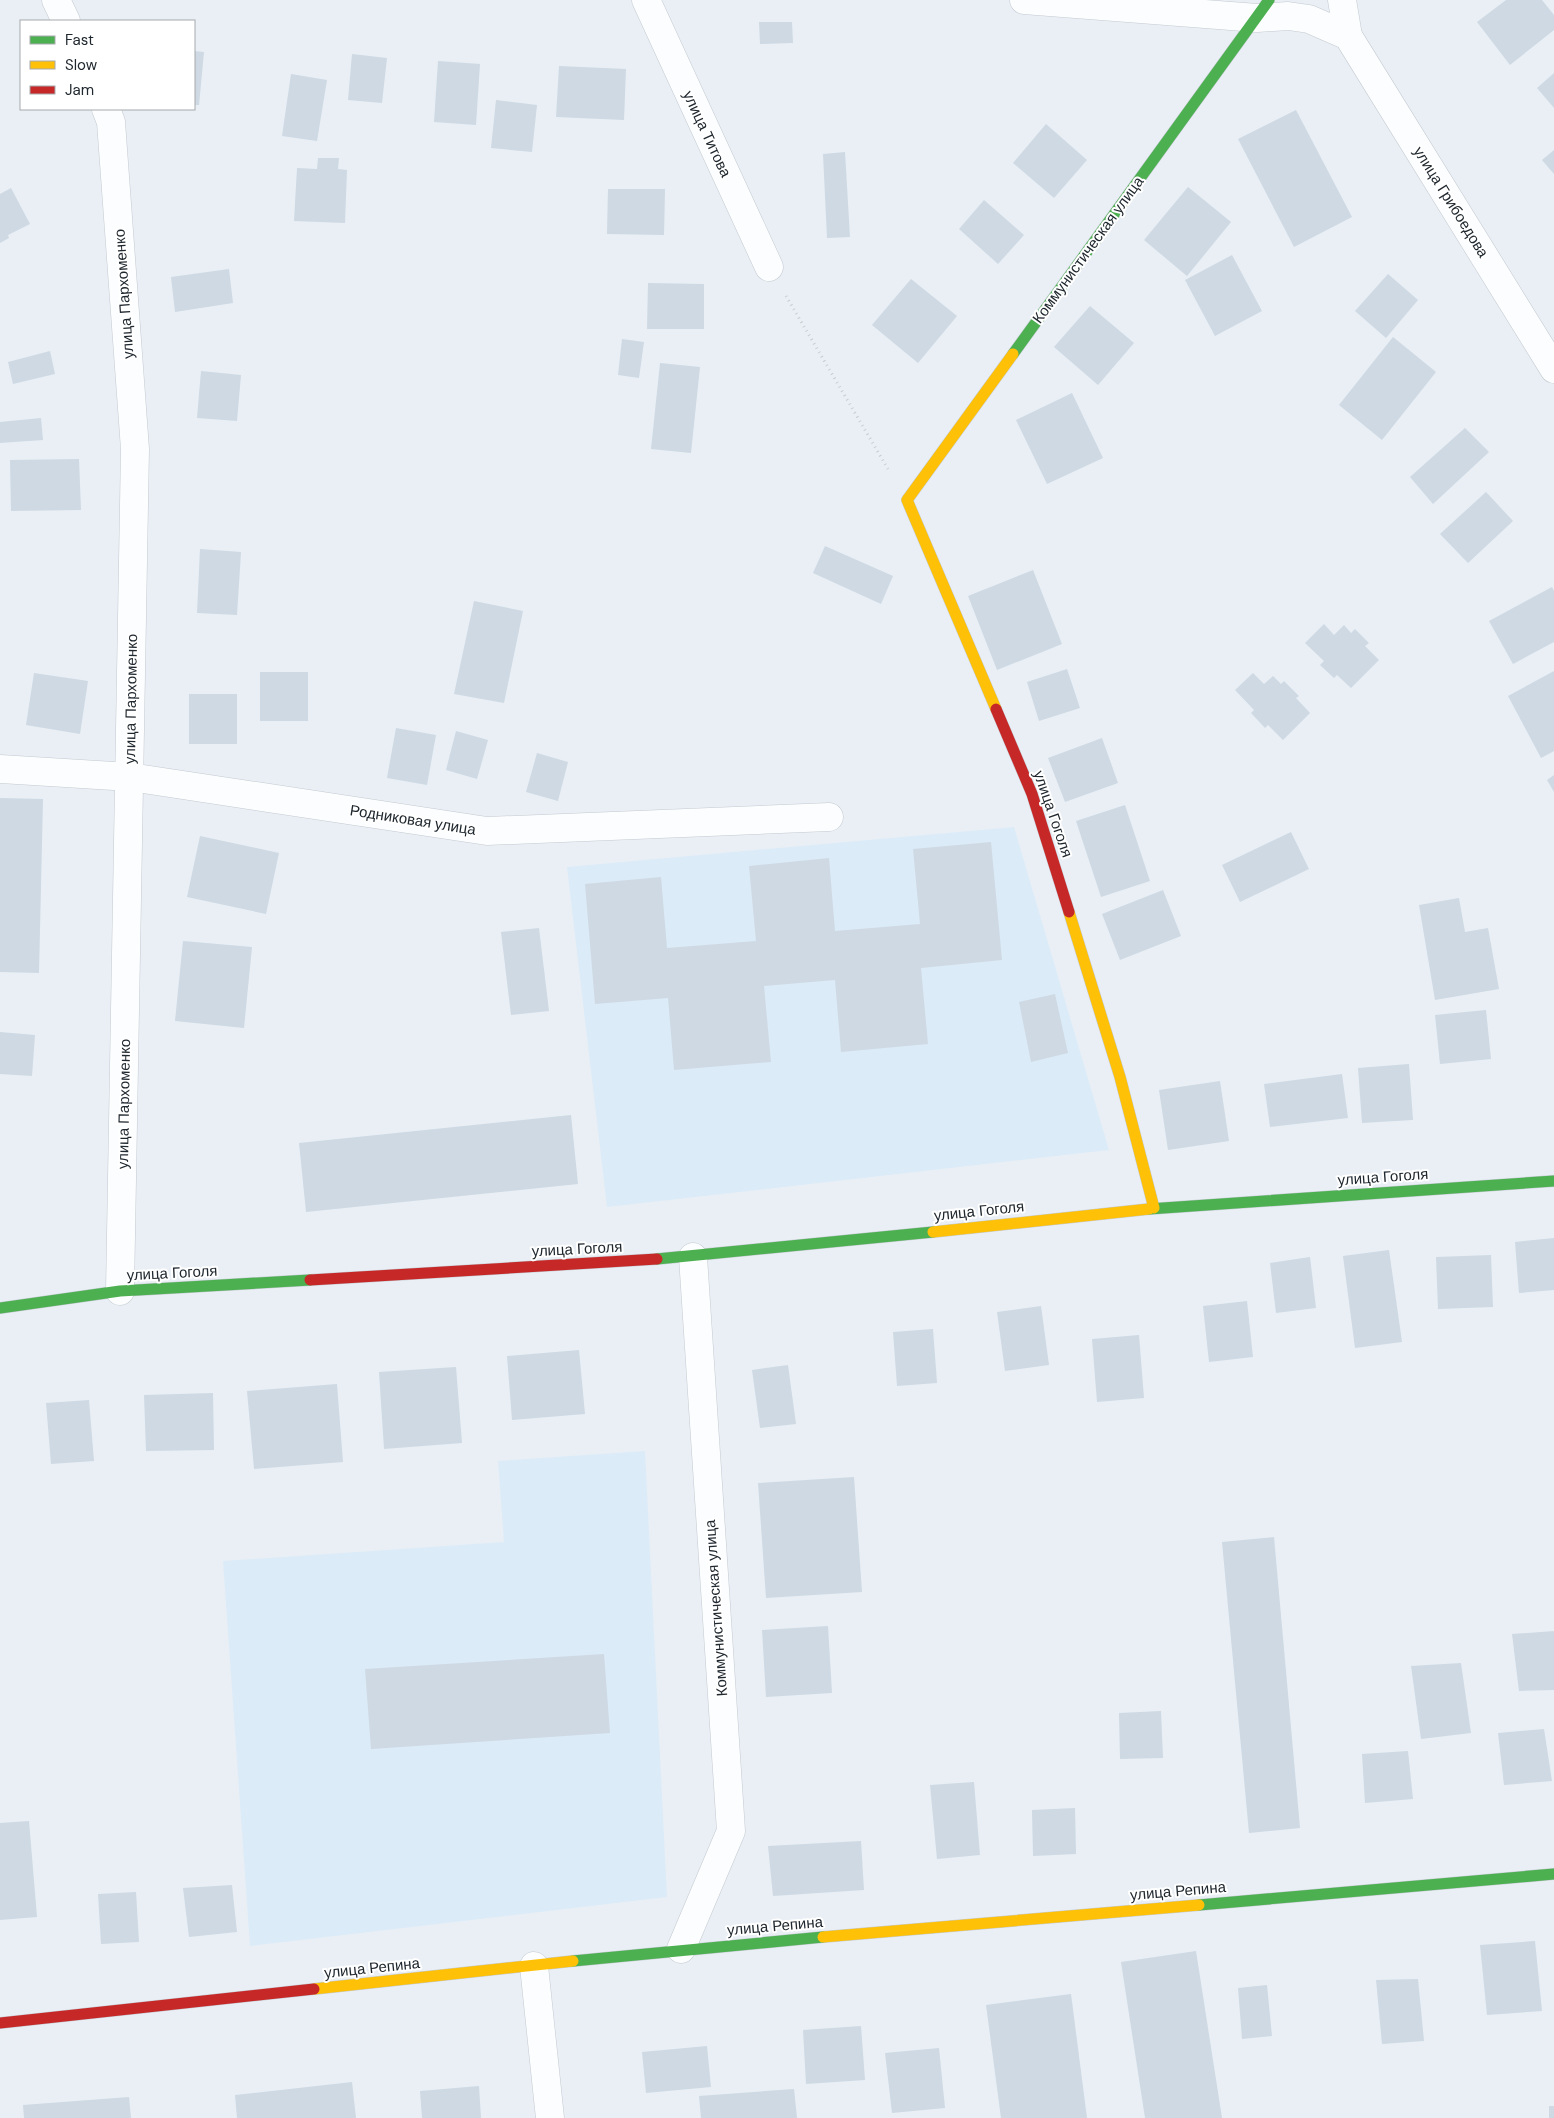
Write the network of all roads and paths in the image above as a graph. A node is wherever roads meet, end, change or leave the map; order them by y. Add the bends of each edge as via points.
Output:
1 (56, 0) edge
2 (646, 0) edge
3 (1024, 0) edge
4 (1342, 0) edge
5 (1263, 9) edge
6 (66, 20) edge
7 (1348, 36) junction
8 (106, 110) edge
9 (769, 267) joint
10 (1554, 369) edge
11 (907, 500) junction
12 (0, 770) edge
13 (130, 777) junction
14 (829, 817) dead end
15 (1554, 1181) edge
16 (1154, 1208) junction
17 (693, 1257) junction
18 (120, 1291) junction
19 (0, 1308) edge
20 (1554, 1874) edge
21 (680, 1949) junction
22 (534, 1966) junction
23 (0, 2023) edge
24 (550, 2118) edge

1 - 6 street
2 - 9 street, улица Титова
3 - 5 street
4 - 7 street, улица Грибоедова
5 - 7 street via 1309,19
5 - 11 street, Коммунистическая улица
7 - 10 street, улица Грибоедова
8 - 13 street, улица Пархоменко via 111,122 136,449
9 - 11 path
11 - 16 street, улица Гоголя via 1032,794 1120,1077
12 - 13 street, Родниковая улица
13 - 14 street, Родниковая улица via 487,831
13 - 18 street, улица Пархоменко
15 - 16 street, улица Гоголя
16 - 17 street, улица Гоголя
17 - 18 street, улица Гоголя
17 - 21 street, Коммунистическая улица via 731,1831
18 - 19 street, улица Гоголя
20 - 21 street, улица Репина
21 - 22 street, улица Репина
22 - 23 street, улица Репина
22 - 24 street

